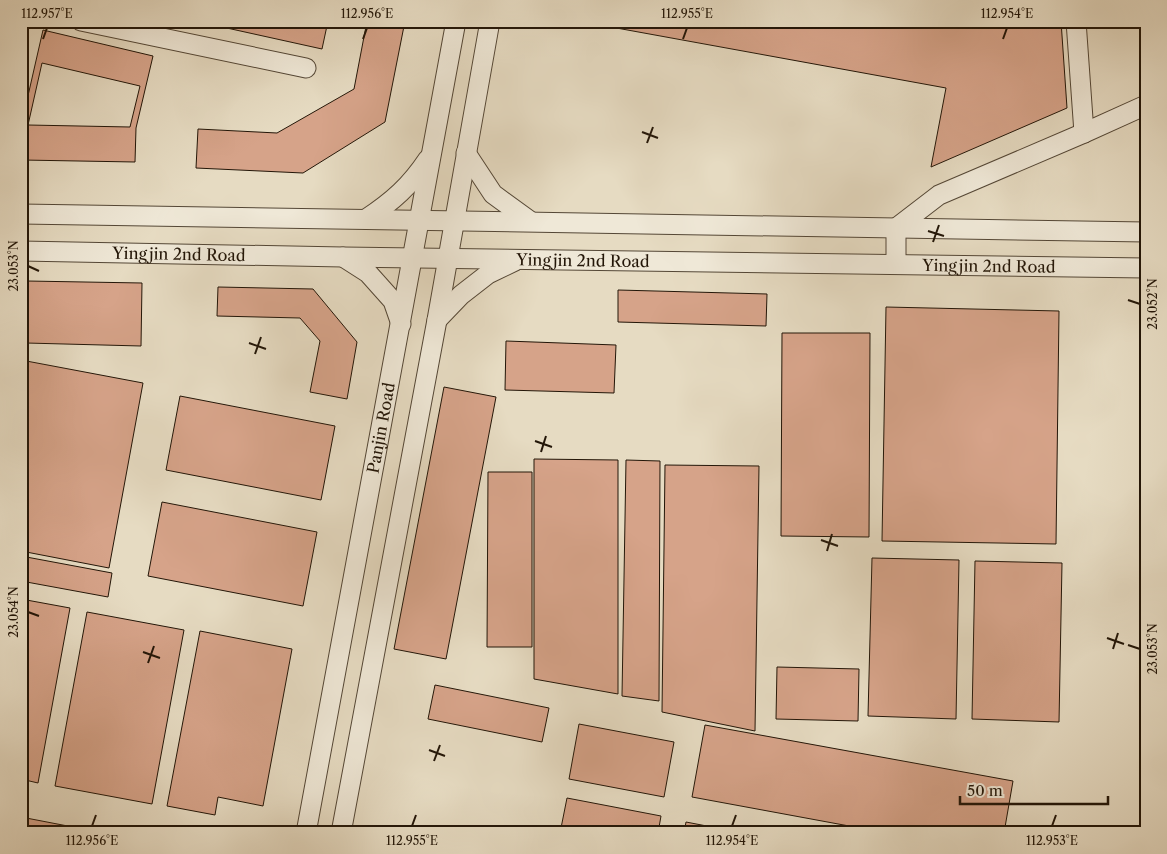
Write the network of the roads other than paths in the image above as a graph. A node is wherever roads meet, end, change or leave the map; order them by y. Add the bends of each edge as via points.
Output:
1 (81, 21) edge
2 (456, 21) edge
3 (490, 21) edge
4 (1076, 21) edge
5 (306, 68) dead end
6 (1146, 105) edge
7 (1084, 134) junction
8 (432, 152) junction
9 (466, 153) junction
10 (21, 214) edge
11 (366, 219) junction
12 (420, 220) junction
13 (454, 220) junction
14 (530, 221) junction
15 (896, 228) junction
16 (1146, 232) edge
17 (21, 251) edge
18 (343, 257) junction
19 (413, 258) junction
20 (448, 258) junction
21 (519, 259) junction
22 (896, 264) junction
23 (1146, 268) edge
24 (437, 320) junction
25 (401, 324) junction
26 (306, 833) edge
27 (341, 833) edge

1 - 5 street
2 - 8 street, Panjin Road
3 - 9 street, Panjin Road
4 - 7 street
6 - 7 street
7 - 15 street via 939,194
8 - 11 street via 414,180
8 - 12 street, Panjin Road
9 - 13 street, Panjin Road
9 - 14 street via 493,194
10 - 11 street
11 - 12 street
12 - 13 street
12 - 19 street, Panjin Road
13 - 14 street
13 - 20 street, Panjin Road
14 - 15 street
15 - 16 street
15 - 22 street
17 - 18 street, Yingjin 2nd Road
18 - 19 street, Yingjin 2nd Road
18 - 25 street via 368,273 393,301
19 - 20 street, Yingjin 2nd Road
19 - 25 street, Panjin Road
20 - 21 street, Yingjin 2nd Road
20 - 24 street, Panjin Road
21 - 22 street, Yingjin 2nd Road
21 - 24 street via 488,274
22 - 23 street, Yingjin 2nd Road
24 - 27 street, Panjin Road
25 - 26 street, Panjin Road

